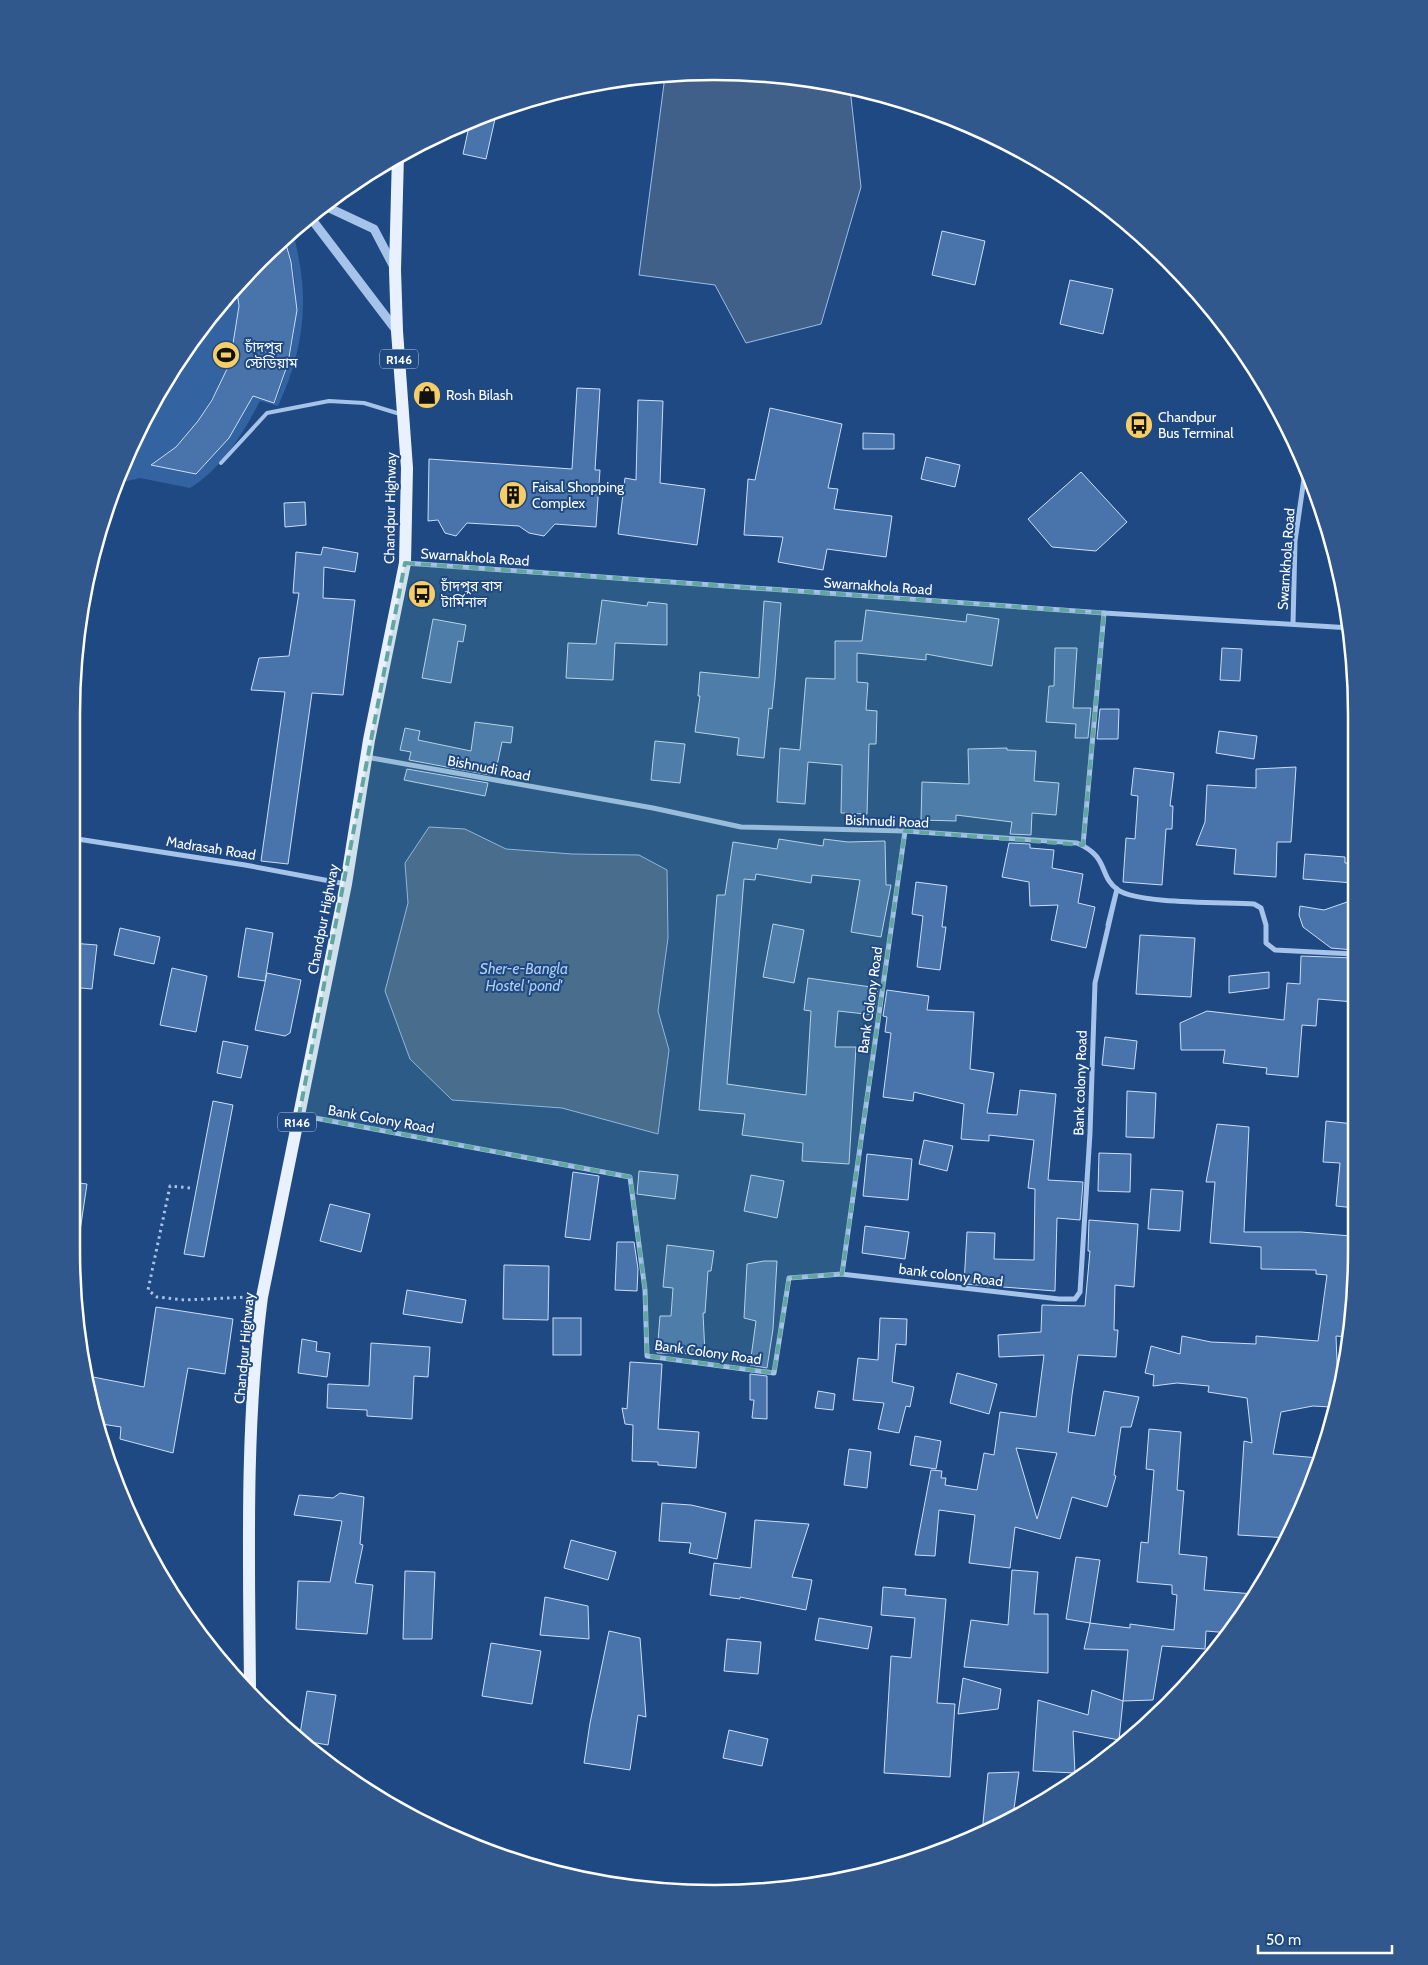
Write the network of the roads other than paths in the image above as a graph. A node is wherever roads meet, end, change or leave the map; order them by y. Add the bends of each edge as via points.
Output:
1 (398, 165) edge
2 (331, 209) edge
3 (315, 222) edge
4 (395, 270) junction
5 (396, 330) junction
6 (405, 415) junction
7 (221, 462) dead end
8 (1304, 481) edge
9 (405, 563) junction
10 (1104, 613) junction
11 (1292, 624) junction
12 (1342, 627) edge
13 (366, 757) junction
14 (905, 831) junction
15 (80, 839) edge
16 (1083, 846) junction
17 (346, 884) junction
18 (1117, 889) junction
19 (1108, 925) dead end
20 (1348, 954) edge
21 (299, 1115) junction
22 (841, 1274) junction
23 (1060, 1299) joint
24 (250, 1682) edge

1 - 4 main road, Chandpur Highway / R146
2 - 4 street via 374,228
3 - 5 street
4 - 5 main road, Chandpur Highway / R146
5 - 6 main road, Chandpur Highway / R146
6 - 7 lane via 364,403 329,401 267,413
6 - 9 main road, Chandpur Highway / R146
8 - 11 street, Swarnkhola Road via 1295,541
9 - 10 street, Swarnakhola Road
9 - 13 main road, Chandpur Highway / R146
10 - 11 street, Swarnakhola Road
10 - 16 street
11 - 12 street, Swarnakhola Road
13 - 14 street, Bishnudi Road via 653,808 741,827
13 - 17 main road, Chandpur Highway / R146
14 - 16 street, Bishnudi Road
14 - 22 street, Bank Colony Road
15 - 17 street, Madrasah Road
16 - 18 street via 1094,852 1109,881
17 - 21 main road, Chandpur Highway / R146
18 - 19 street
18 - 20 street via 1132,897 1254,904 1261,908 1266,943 1276,950
18 - 23 street, Bank colony Road via 1095,983 1080,1292 1076,1299
21 - 22 street, Bank Colony Road via 630,1177 646,1290 646,1356 774,1373 789,1278
21 - 24 main road, Chandpur Highway / R146 via 262,1297 256,1349 250,1508
22 - 23 street, bank colony Road

